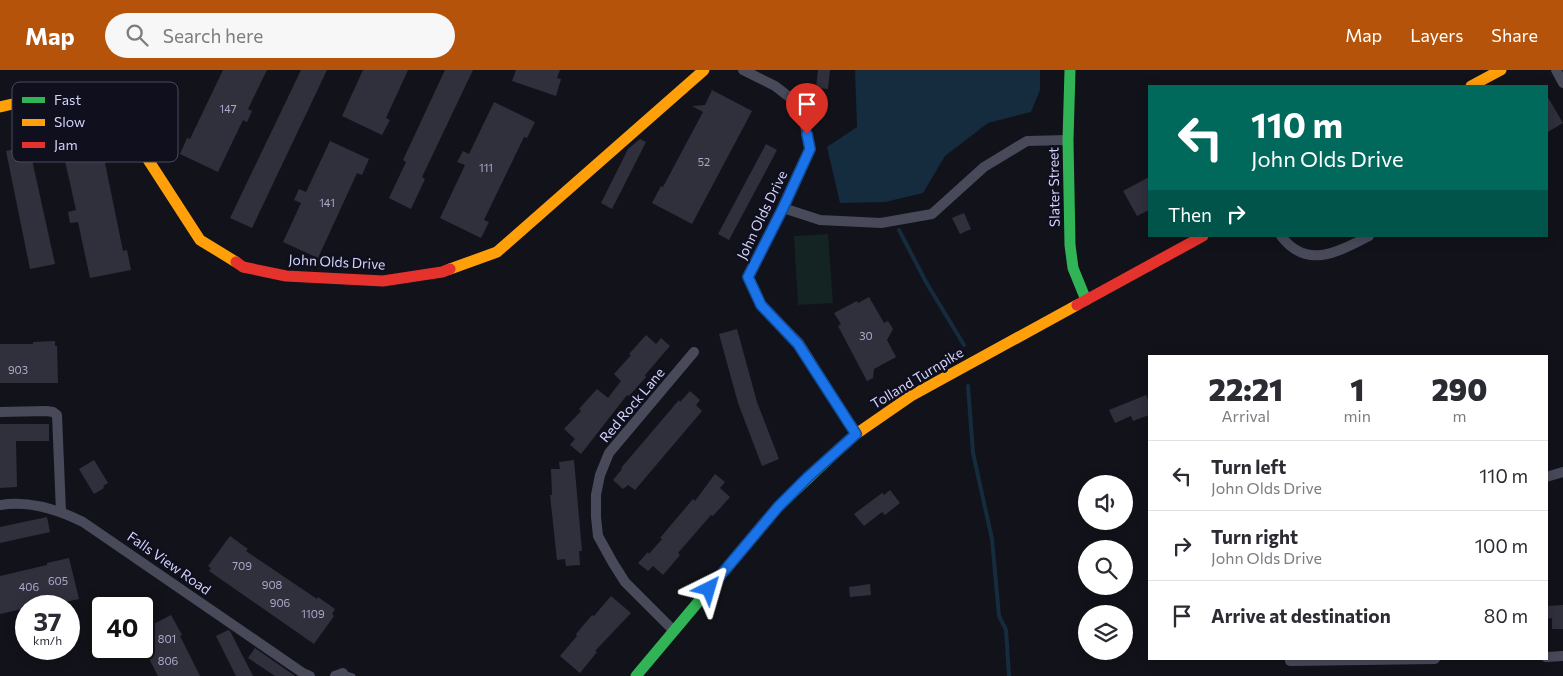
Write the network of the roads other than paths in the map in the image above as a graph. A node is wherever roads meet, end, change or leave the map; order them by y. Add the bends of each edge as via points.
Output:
1 (704, 70) edge
2 (743, 70) edge
3 (1070, 70) edge
4 (1501, 70) edge
5 (1556, 70) edge
6 (1563, 83) edge
7 (1473, 85) edge
8 (1068, 140) junction
9 (150, 162) edge
10 (783, 208) junction
11 (1201, 237) edge
12 (1282, 237) edge
13 (1367, 237) edge
14 (1086, 300) junction
15 (694, 352) dead end
16 (0, 412) edge
17 (856, 434) junction
18 (1563, 472) edge
19 (1548, 476) edge
20 (0, 505) edge
21 (61, 512) junction
22 (674, 631) junction
23 (1563, 656) edge
24 (1548, 657) edge
25 (1362, 660) edge
26 (1290, 661) dead end
27 (310, 676) edge
28 (636, 676) edge

1 - 9 street, John Olds Drive via 497,252 442,272 383,281 286,276 243,267 200,240
2 - 10 street, John Olds Drive via 775,86 801,106 810,149
3 - 8 street, Slater Street
4 - 7 street
5 - 6 street
8 - 10 street via 1027,141 984,167 932,214 881,223 820,220
8 - 14 street, Slater Street via 1072,268
10 - 17 street, John Olds Drive via 748,277 761,305 798,344
11 - 14 street, Tolland Turnpike
12 - 13 street via 1296,251 1314,256 1339,250
14 - 17 street, Tolland Turnpike via 911,396
15 - 22 street, Red Rock Lane via 609,453 596,494 598,536 613,563 625,582
16 - 21 street via 46,411 57,415
17 - 22 street, Tolland Turnpike via 778,507
18 - 19 street
20 - 21 street, Falls View Road via 28,504
21 - 27 street, Falls View Road via 101,533
22 - 28 street, Tolland Turnpike
23 - 24 street
25 - 26 street

